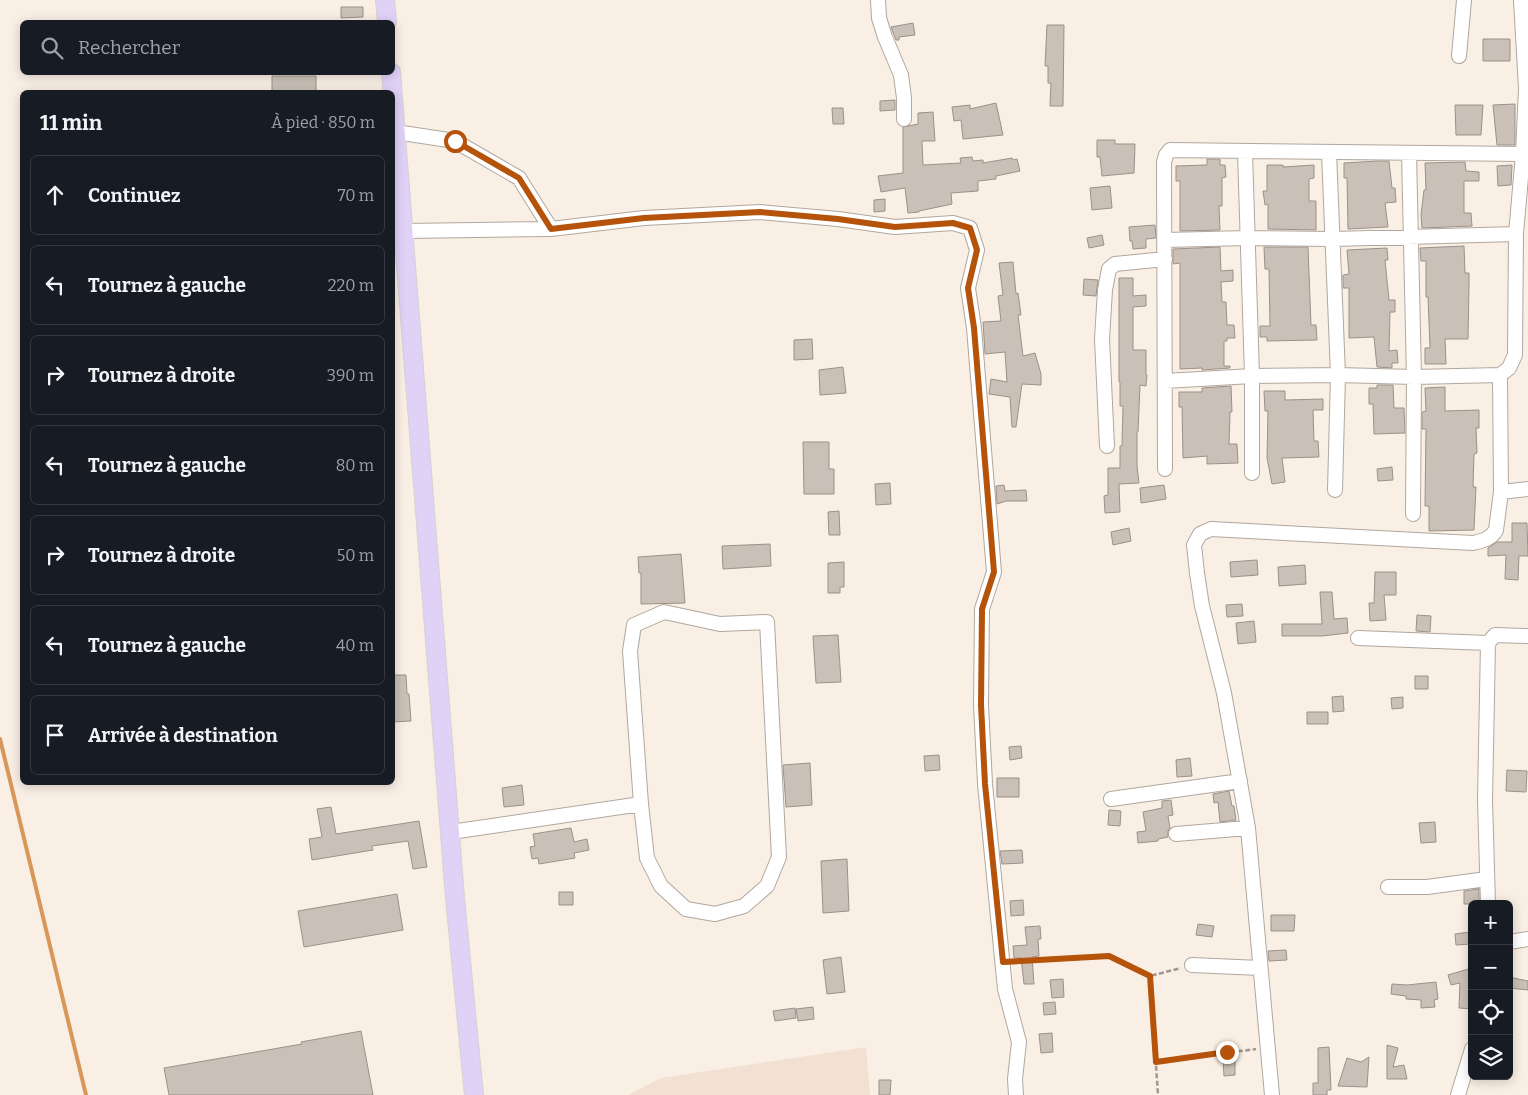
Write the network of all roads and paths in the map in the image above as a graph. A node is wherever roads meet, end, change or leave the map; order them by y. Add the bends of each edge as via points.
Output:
1 (386, 0) edge
2 (878, 0) edge
3 (1464, 0) edge
4 (1521, 0) edge
5 (387, 20) edge
6 (1459, 56) dead end
7 (391, 75) edge
8 (392, 90) edge
9 (904, 119) dead end
10 (395, 120) edge
11 (396, 132) junction
12 (1525, 149) edge
13 (1245, 152) junction
14 (1329, 152) junction
15 (1409, 153) junction
16 (551, 229) junction
17 (404, 231) junction
18 (1516, 234) junction
19 (1411, 236) junction
20 (1248, 238) junction
21 (1333, 239) junction
22 (1164, 240) junction
23 (1165, 260) junction
24 (1522, 278) edge
25 (1338, 375) junction
26 (1500, 375) junction
27 (1252, 376) junction
28 (1414, 377) junction
29 (1165, 381) junction
30 (1107, 446) dead end
31 (1165, 469) dead end
32 (1252, 473) dead end
33 (1528, 489) edge
34 (1334, 490) dead end
35 (1501, 492) junction
36 (1413, 514) dead end
37 (1528, 636) edge
38 (1358, 638) dead end
39 (1488, 643) junction
40 (1240, 781) junction
41 (1111, 799) dead end
42 (641, 804) junction
43 (1248, 828) junction
44 (451, 832) junction
45 (1176, 834) dead end
46 (1487, 879) junction
47 (1388, 887) dead end
48 (1488, 900) edge
49 (1528, 939) edge
50 (1513, 941) edge
51 (1003, 962) junction
52 (1192, 965) joint
53 (1260, 968) junction
54 (1150, 976) junction
55 (1268, 1048) junction
56 (1156, 1062) junction
57 (1468, 1062) edge
58 (474, 1095) edge
59 (1016, 1095) edge
60 (1158, 1095) edge
61 (1272, 1095) edge
62 (1458, 1095) edge

1 - 5 main road
2 - 9 street via 878,18 901,75
3 - 6 street
4 - 12 street via 1526,88
7 - 8 main road
10 - 11 main road
11 - 16 street via 455,141 519,178
11 - 17 main road
12 - 15 street
12 - 18 street
13 - 14 street
13 - 20 street
13 - 22 street via 1170,150 1166,154
14 - 15 street
14 - 21 street
15 - 19 street
16 - 17 street
16 - 51 street via 644,218 760,212 895,227 953,223 970,228 977,250 968,288 994,572 982,609 981,705 985,784
17 - 44 main road
18 - 19 street
18 - 24 street
19 - 21 street
19 - 28 street
20 - 21 street
20 - 22 street
20 - 27 street
21 - 25 street
22 - 23 street
23 - 29 street
23 - 30 street via 1115,264 1109,269 1102,339
24 - 26 street via 1515,355 1509,368
25 - 27 street
25 - 28 street
25 - 34 street
26 - 28 street
26 - 35 street
27 - 29 street
27 - 32 street
28 - 36 street
29 - 31 street
33 - 35 street
35 - 40 street via 1494,535 1473,543 1211,529 1200,534 1194,545 1202,606 1224,693
37 - 39 street via 1495,635
38 - 39 street
39 - 46 street
40 - 41 street
40 - 43 street
42 - 42 street via 630,651 634,625 664,612 720,624 767,622 779,857 767,886 744,906 737,908 715,914 686,909 661,886 647,858
42 - 44 street
43 - 45 street
43 - 53 street
44 - 58 main road
46 - 47 street
46 - 48 street
49 - 50 street
51 - 54 path via 1109,956
51 - 59 street via 1005,989 1020,1042
52 - 53 street
52 - 54 path
53 - 55 street
54 - 56 path
55 - 56 path
55 - 61 street
56 - 60 path
57 - 62 street

